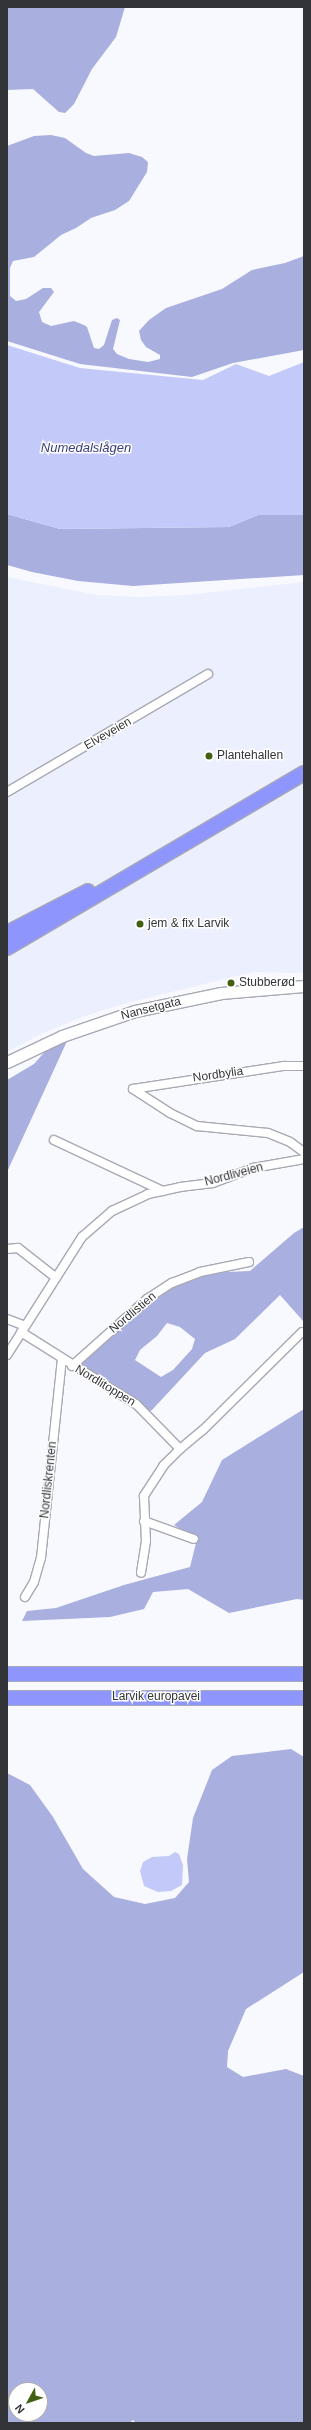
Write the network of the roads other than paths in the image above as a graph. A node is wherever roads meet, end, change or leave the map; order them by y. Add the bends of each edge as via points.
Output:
1 (208, 674) dead end
2 (304, 773) edge
3 (7, 792) edge
4 (202, 832) junction
5 (7, 933) edge
6 (7, 948) edge
7 (304, 986) edge
8 (7, 1062) edge
9 (304, 1066) edge
10 (54, 1140) dead end
11 (304, 1152) edge
12 (304, 1159) edge
13 (163, 1191) junction
14 (7, 1249) edge
15 (249, 1262) dead end
16 (55, 1277) junction
17 (7, 1319) edge
18 (23, 1329) junction
19 (302, 1332) dead end
20 (7, 1355) edge
21 (62, 1359) junction
22 (72, 1366) junction
23 (180, 1449) junction
24 (144, 1521) junction
25 (194, 1539) dead end
26 (141, 1573) dead end
27 (25, 1597) dead end
28 (7, 1674) edge
29 (304, 1674) edge
30 (7, 1698) edge
31 (304, 1698) edge

1 - 3 street, Elveveien
2 - 4 highway
4 - 5 highway
4 - 6 highway
7 - 8 main road, Nansetgata via 221,994 135,1011 62,1036
9 - 11 street, Nordbylia via 284,1066 133,1089 170,1113 197,1126 268,1133 290,1142
10 - 13 street
12 - 13 street, Nordliveien via 254,1168 213,1183
13 - 16 street, Nordliveien via 148,1194 112,1211 82,1236
14 - 16 street via 18,1248
15 - 22 street, Nordlistien via 200,1272 172,1283 147,1299
16 - 18 street, Nordliveien
17 - 18 street, Nordlitoppen
18 - 20 street, Nordliveien
18 - 21 street, Nordlitoppen
19 - 23 street via 203,1430
21 - 22 street, Nordlitoppen
21 - 27 street, Nordliskrenten via 41,1558 34,1582
22 - 23 street, Nordlitoppen via 136,1404
23 - 24 street via 164,1465 144,1496
24 - 25 street
24 - 26 street via 146,1541
28 - 29 highway, Larvik europavei
30 - 31 highway, Larvik europavei

